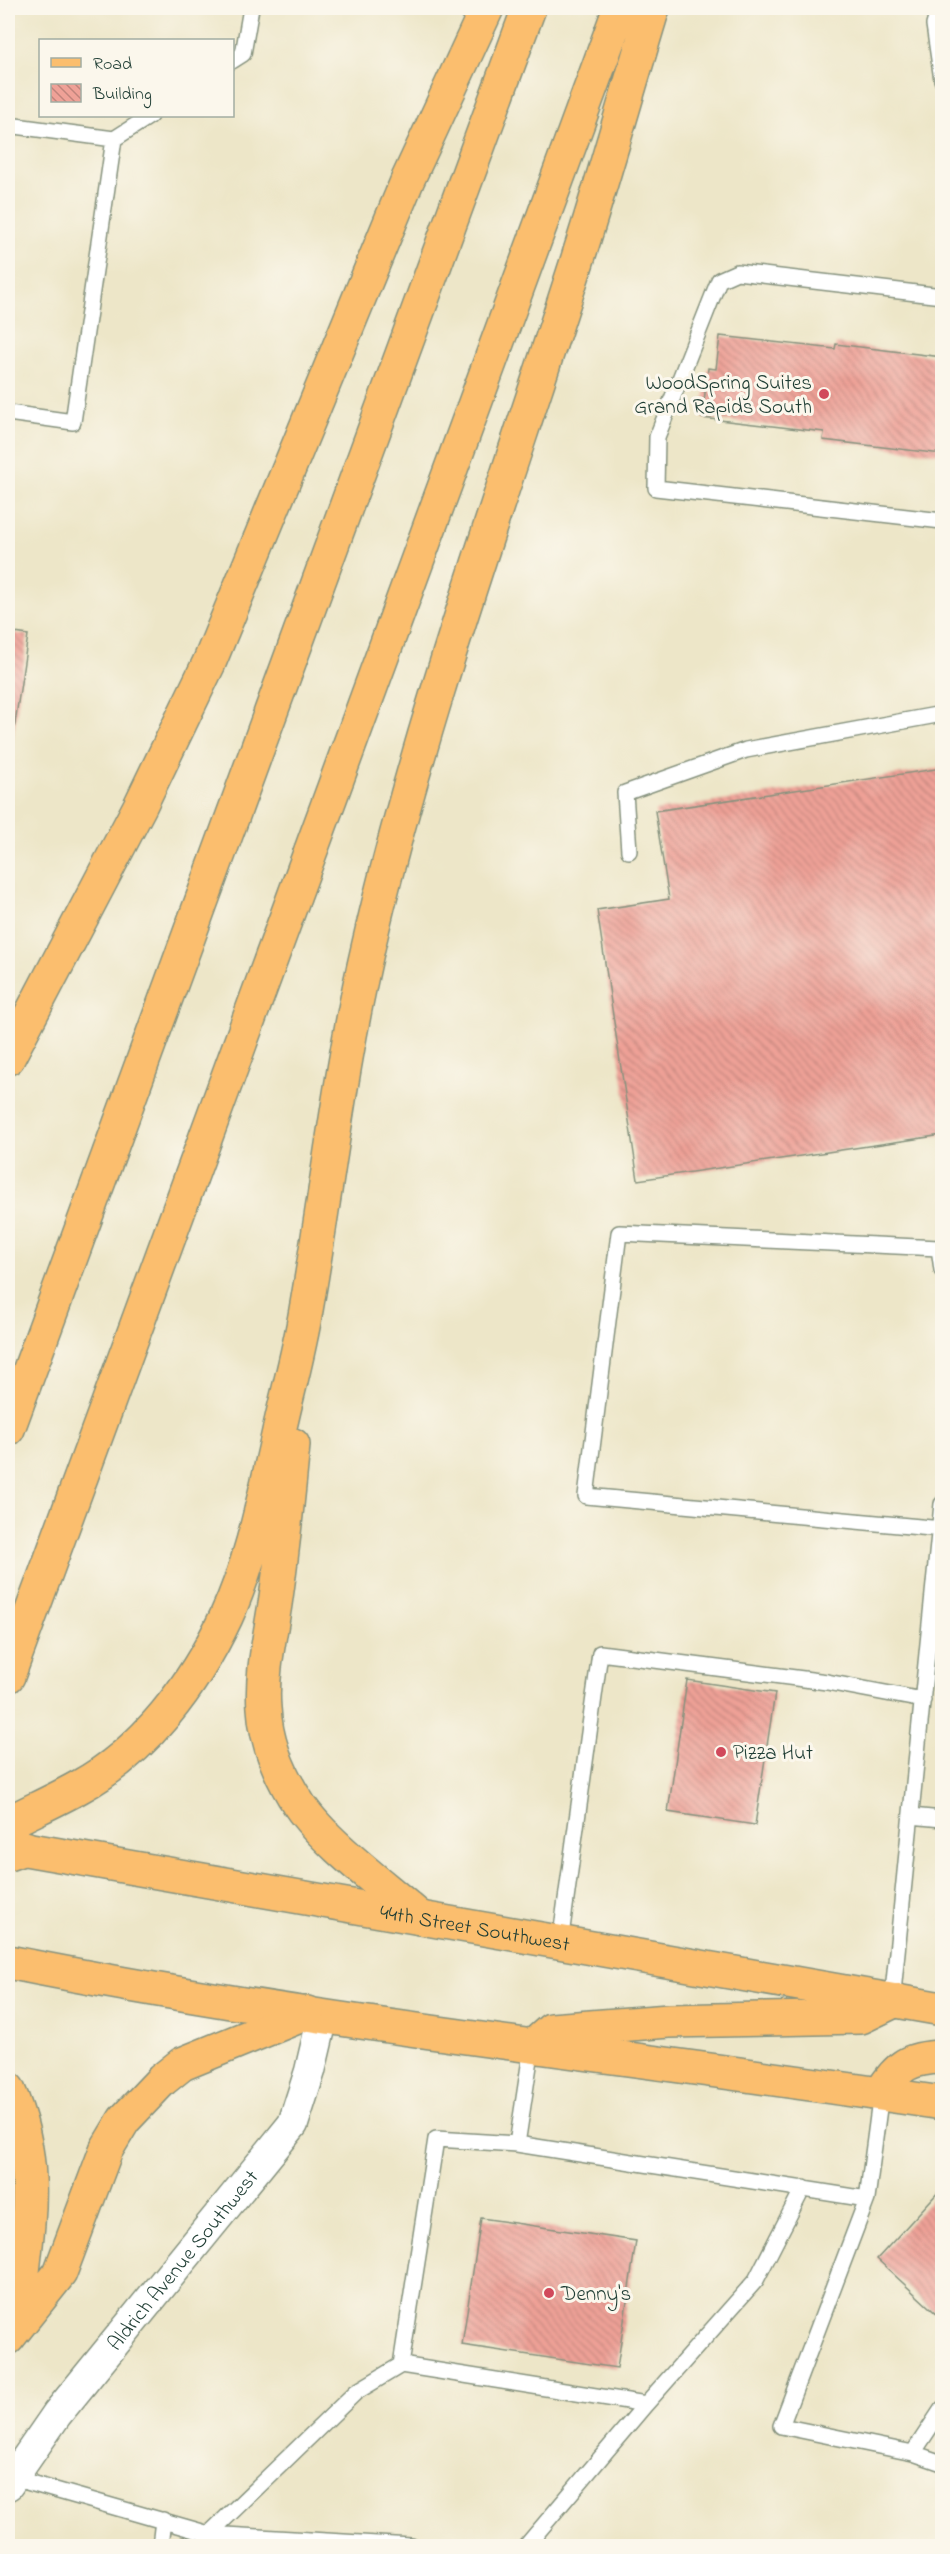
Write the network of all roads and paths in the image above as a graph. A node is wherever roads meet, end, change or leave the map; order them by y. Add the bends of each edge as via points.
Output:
1 (251, 8) edge
2 (487, 8) edge
3 (529, 8) edge
4 (620, 8) edge
5 (653, 8) edge
6 (939, 8) edge
7 (234, 60) edge
8 (942, 80) edge
9 (148, 117) edge
10 (8, 125) edge
11 (114, 139) junction
12 (942, 296) edge
13 (8, 413) edge
14 (942, 521) edge
15 (942, 714) edge
16 (629, 851) dead end
17 (8, 1058) edge
18 (941, 1247) edge
19 (942, 1270) edge
20 (306, 1315) junction
21 (8, 1429) edge
22 (942, 1504) edge
23 (941, 1528) edge
24 (8, 1676) edge
25 (923, 1700) junction
26 (911, 1816) junction
27 (942, 1819) edge
28 (12, 1843) edge
29 (420, 1918) junction
30 (560, 1943) junction
31 (8, 1962) edge
32 (892, 2002) junction
33 (942, 2009) edge
34 (315, 2015) junction
35 (532, 2046) junction
36 (942, 2057) edge
37 (8, 2089) edge
38 (881, 2093) junction
39 (942, 2103) edge
40 (517, 2144) junction
41 (803, 2188) junction
42 (867, 2199) junction
43 (13, 2330) edge
44 (401, 2365) junction
45 (646, 2404) junction
46 (942, 2409) edge
47 (913, 2453) junction
48 (942, 2463) edge
49 (10, 2481) edge
50 (163, 2520) junction
51 (209, 2534) junction
52 (160, 2547) edge
53 (411, 2547) edge
54 (526, 2547) edge

1 - 7 lane via 243,54
2 - 17 main road via 408,179 209,663 140,807
3 - 21 main road
4 - 24 main road
5 - 20 main road via 580,252 400,817 366,955
6 - 8 lane via 934,25
9 - 11 lane
10 - 11 lane
11 - 13 lane via 74,422
12 - 14 lane via 737,273 719,280 657,437 656,488
15 - 16 lane via 746,750 625,793
18 - 19 lane
18 - 23 lane via 620,1233 586,1496
20 - 28 main road via 261,1509 224,1620 185,1687 159,1722 122,1758 81,1786 40,1806
20 - 29 main road via 285,1537 265,1675 267,1725 283,1778 301,1807 320,1830
22 - 23 lane
23 - 25 lane
25 - 26 lane
25 - 30 lane via 827,1682 600,1653
26 - 27 lane
26 - 32 lane
28 - 29 main road, 44th Street Southwest
29 - 30 main road, 44th Street Southwest
30 - 32 main road, 44th Street Southwest
31 - 34 main road via 104,1982
32 - 33 main road, 44th Street Southwest
32 - 35 main road via 861,2017 669,2021 550,2030
34 - 35 main road
34 - 43 main road via 182,2064 162,2080 124,2120 106,2150 60,2273
34 - 49 street, Aldrich Avenue Southwest via 310,2071 292,2124 57,2414
35 - 38 main road
35 - 40 lane
36 - 38 main road via 925,2057 904,2064
37 - 43 main road via 27,2142 31,2195
38 - 39 main road
38 - 42 lane
40 - 41 lane
40 - 44 lane via 436,2139
41 - 42 lane
41 - 45 lane via 756,2280
42 - 47 lane via 781,2426
44 - 45 lane
44 - 51 lane via 356,2392
45 - 54 lane
46 - 47 lane
47 - 48 lane
49 - 50 lane
50 - 51 lane
50 - 52 lane
51 - 53 lane

